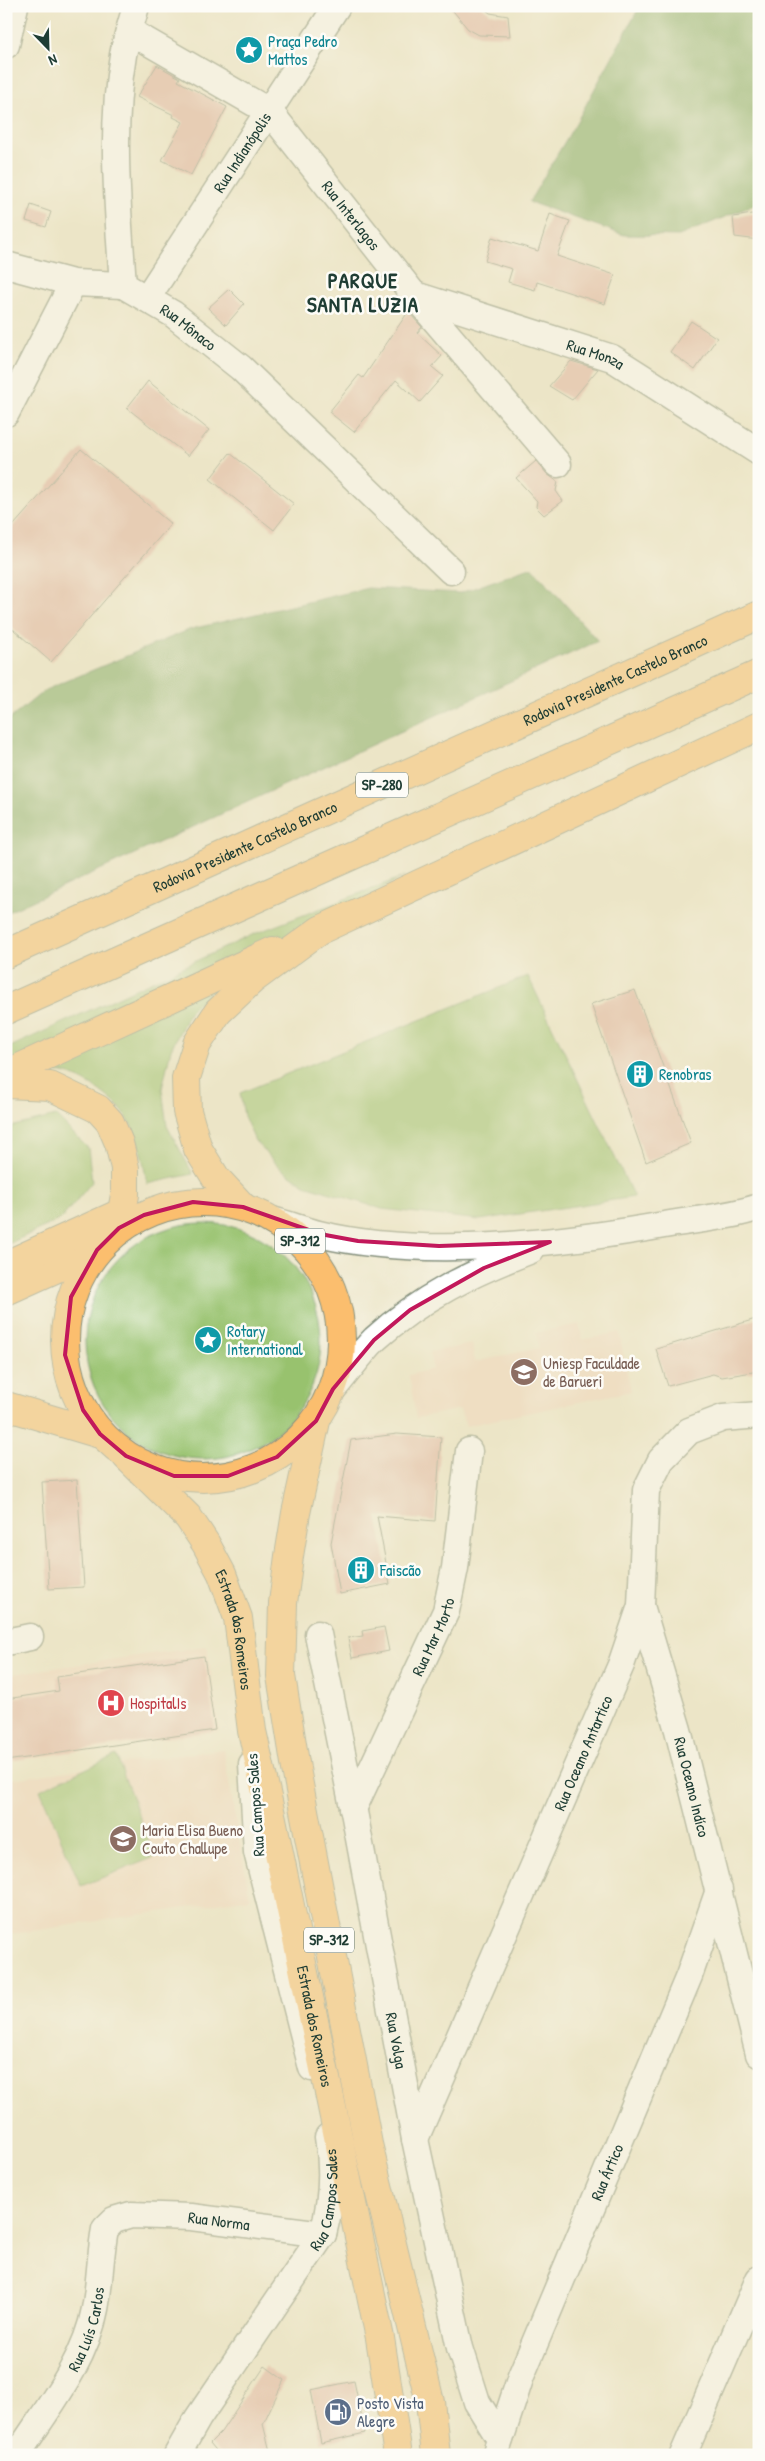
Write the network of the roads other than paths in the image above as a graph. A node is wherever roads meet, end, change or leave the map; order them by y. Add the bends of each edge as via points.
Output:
1 (15, 6) edge
2 (136, 6) edge
3 (337, 6) edge
4 (129, 31) junction
5 (6, 45) edge
6 (270, 112) junction
7 (6, 265) edge
8 (73, 283) junction
9 (124, 285) junction
10 (415, 295) junction
11 (147, 298) junction
12 (6, 413) edge
13 (759, 452) edge
14 (558, 464) dead end
15 (452, 571) dead end
16 (759, 615) edge
17 (759, 674) edge
18 (759, 726) edge
19 (320, 930) junction
20 (6, 954) edge
21 (6, 1010) edge
22 (6, 1074) edge
23 (6, 1084) edge
24 (759, 1206) edge
25 (243, 1207) junction
26 (121, 1220) junction
27 (272, 1220) junction
28 (550, 1242) junction
29 (97, 1250) junction
30 (6, 1266) edge
31 (6, 1291) edge
32 (333, 1389) junction
33 (6, 1406) edge
34 (759, 1415) edge
35 (316, 1421) junction
36 (100, 1434) junction
37 (469, 1451) dead end
38 (126, 1456) junction
39 (640, 1606) junction
40 (318, 1634) dead end
41 (252, 1730) junction
42 (353, 1809) junction
43 (719, 1890) junction
44 (736, 1970) junction
45 (689, 1976) junction
46 (759, 2054) edge
47 (415, 2139) junction
48 (114, 2220) joint
49 (323, 2234) junction
50 (759, 2279) edge
51 (430, 2402) junction
52 (496, 2450) edge
53 (17, 2455) edge
54 (177, 2455) edge
55 (398, 2455) edge
56 (436, 2455) edge
57 (449, 2455) edge
58 (683, 2455) edge

1 - 5 street
2 - 4 street
3 - 6 street, Rua Indianópolis
4 - 6 street, Rua Interlagos
4 - 9 street via 123,55 117,144 116,196
6 - 10 street, Rua Interlagos
6 - 11 street, Rua Indianópolis
7 - 8 street
8 - 9 street
8 - 12 street
9 - 11 street, Rua Mônaco
10 - 13 street, Rua Monza via 612,358
10 - 14 street, Rua Interlagos
11 - 15 street, Rua Mônaco via 242,368
16 - 20 main road, Rodovia Presidente Castelo Branco / SP-280
17 - 21 main road
18 - 19 main road
19 - 22 main road
19 - 25 main road via 252,980 218,1012 197,1044 186,1078 187,1111 198,1149 216,1178
23 - 26 main road via 50,1086 98,1109 110,1122 125,1168
24 - 28 street via 624,1232
25 - 26 main road, SP-312 via 219,1202 193,1202
25 - 27 main road, SP-312
26 - 29 main road
26 - 30 main road
27 - 28 street via 320,1234 389,1244 439,1246
27 - 32 main road, SP-312 via 295,1236 314,1256 329,1280 342,1334 340,1362
28 - 32 street via 484,1268 410,1310 374,1340
29 - 31 main road
29 - 36 main road via 71,1297 65,1326 65,1355 75,1393
32 - 35 main road, SP-312
33 - 36 main road, SP-312
34 - 39 street, Rua Oceano Antartico via 723,1418 689,1431 661,1460 646,1490
35 - 38 main road via 277,1457 253,1469 228,1476 201,1479 174,1476
35 - 51 main road, Estrada dos Romeiros / SP-312 via 289,1556 283,1603 282,1676 296,1769 368,2144
36 - 38 main road, SP-312
37 - 42 street, Rua Mar Morto via 455,1568 446,1611
38 - 41 main road, Estrada dos Romeiros / SP-312 via 188,1517 222,1574 242,1636
39 - 43 street, Rua Oceano Indíco via 678,1730
39 - 47 street, Rua Oceano Antartico via 621,1665
40 - 42 street, Rua Volga
41 - 49 street, Rua Campos Sales via 257,1852 329,2144 331,2207
41 - 55 main road, Estrada dos Romeiros / SP-312 via 380,2338
42 - 47 street, Rua Volga
43 - 44 street, Rua Oceano Indíco
43 - 45 street, Rua Ártico
44 - 45 street via 720,1966
44 - 46 street, Rua Oceano Indíco
45 - 52 street, Rua Ártico via 521,2376
47 - 52 street, Rua Volga via 462,2356
48 - 49 street, Rua Norma via 130,2215 191,2217
48 - 53 street, Rua Luís Carlos via 105,2229 95,2310 87,2335 70,2371
49 - 54 street, Rua Campos Sales via 198,2418
50 - 58 street
51 - 56 main road, Estrada dos Romeiros / SP-312
51 - 57 street

